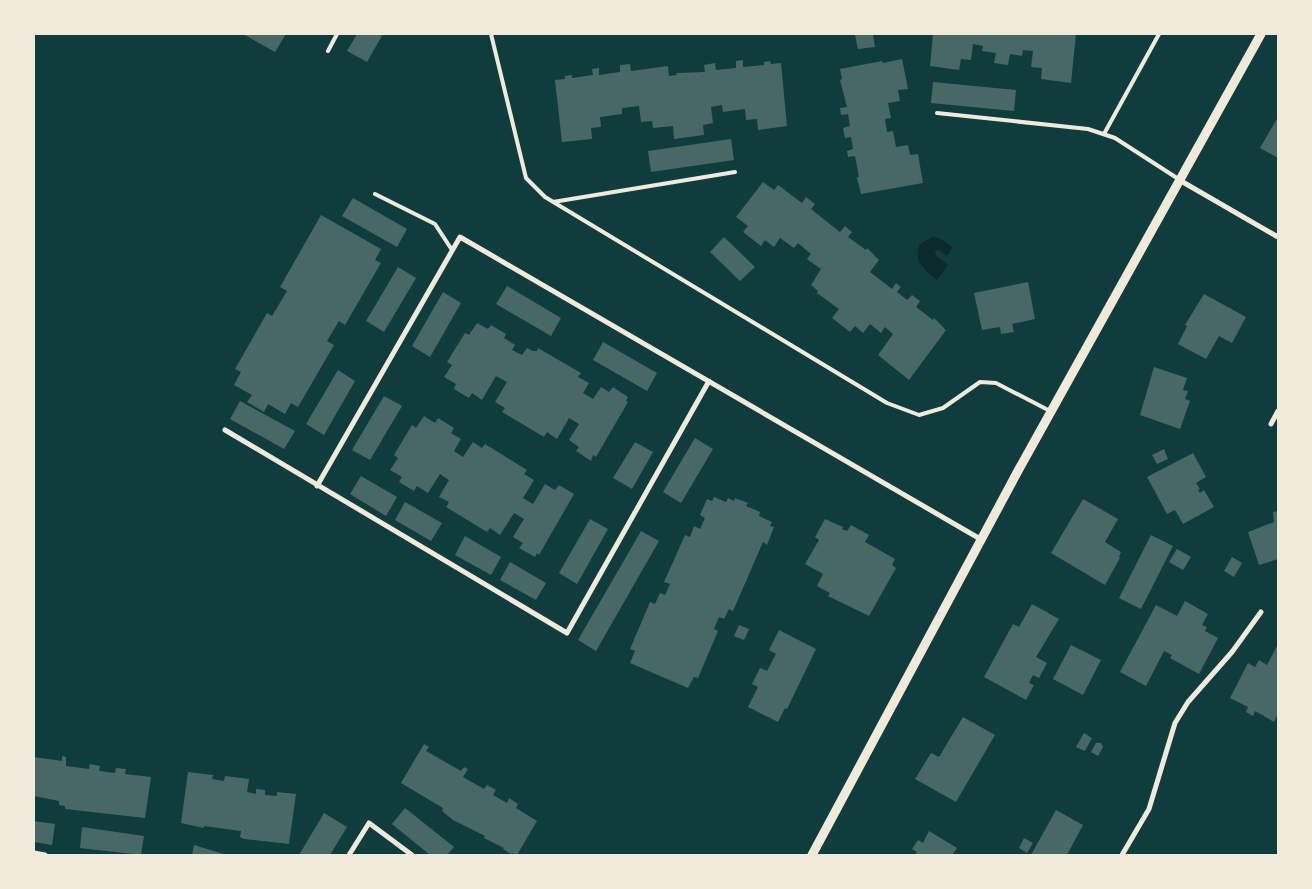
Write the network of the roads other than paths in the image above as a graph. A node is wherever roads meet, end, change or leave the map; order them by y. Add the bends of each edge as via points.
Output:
1 (337, 34) edge
2 (491, 34) edge
3 (1159, 34) edge
4 (1261, 34) edge
5 (328, 51) dead end
6 (937, 113) dead end
7 (1104, 134) junction
8 (735, 172) dead end
9 (1181, 180) junction
10 (375, 194) dead end
11 (553, 202) junction
12 (1278, 237) edge
13 (452, 250) junction
14 (709, 381) junction
15 (1278, 411) edge
16 (1052, 412) junction
17 (1271, 424) dead end
18 (225, 430) dead end
19 (317, 486) junction
20 (982, 540) junction
21 (1260, 612) dead end
22 (34, 853) edge
23 (45, 855) edge
24 (349, 855) edge
25 (412, 855) edge
26 (812, 855) edge
27 (1122, 855) edge

1 - 5 lane
2 - 11 lane via 526,178
3 - 7 lane
4 - 9 street
6 - 7 lane via 1088,129
7 - 9 lane
8 - 11 lane
9 - 12 street
9 - 16 street
10 - 13 lane via 435,224
11 - 16 lane via 887,403 919,415 943,408 980,382 996,382
13 - 14 street via 460,237
13 - 19 street
14 - 19 street via 567,633
14 - 20 street
15 - 17 street
16 - 20 street
18 - 19 street
20 - 26 street
21 - 27 street via 1175,723 1149,808
22 - 23 street
24 - 25 street via 369,823

